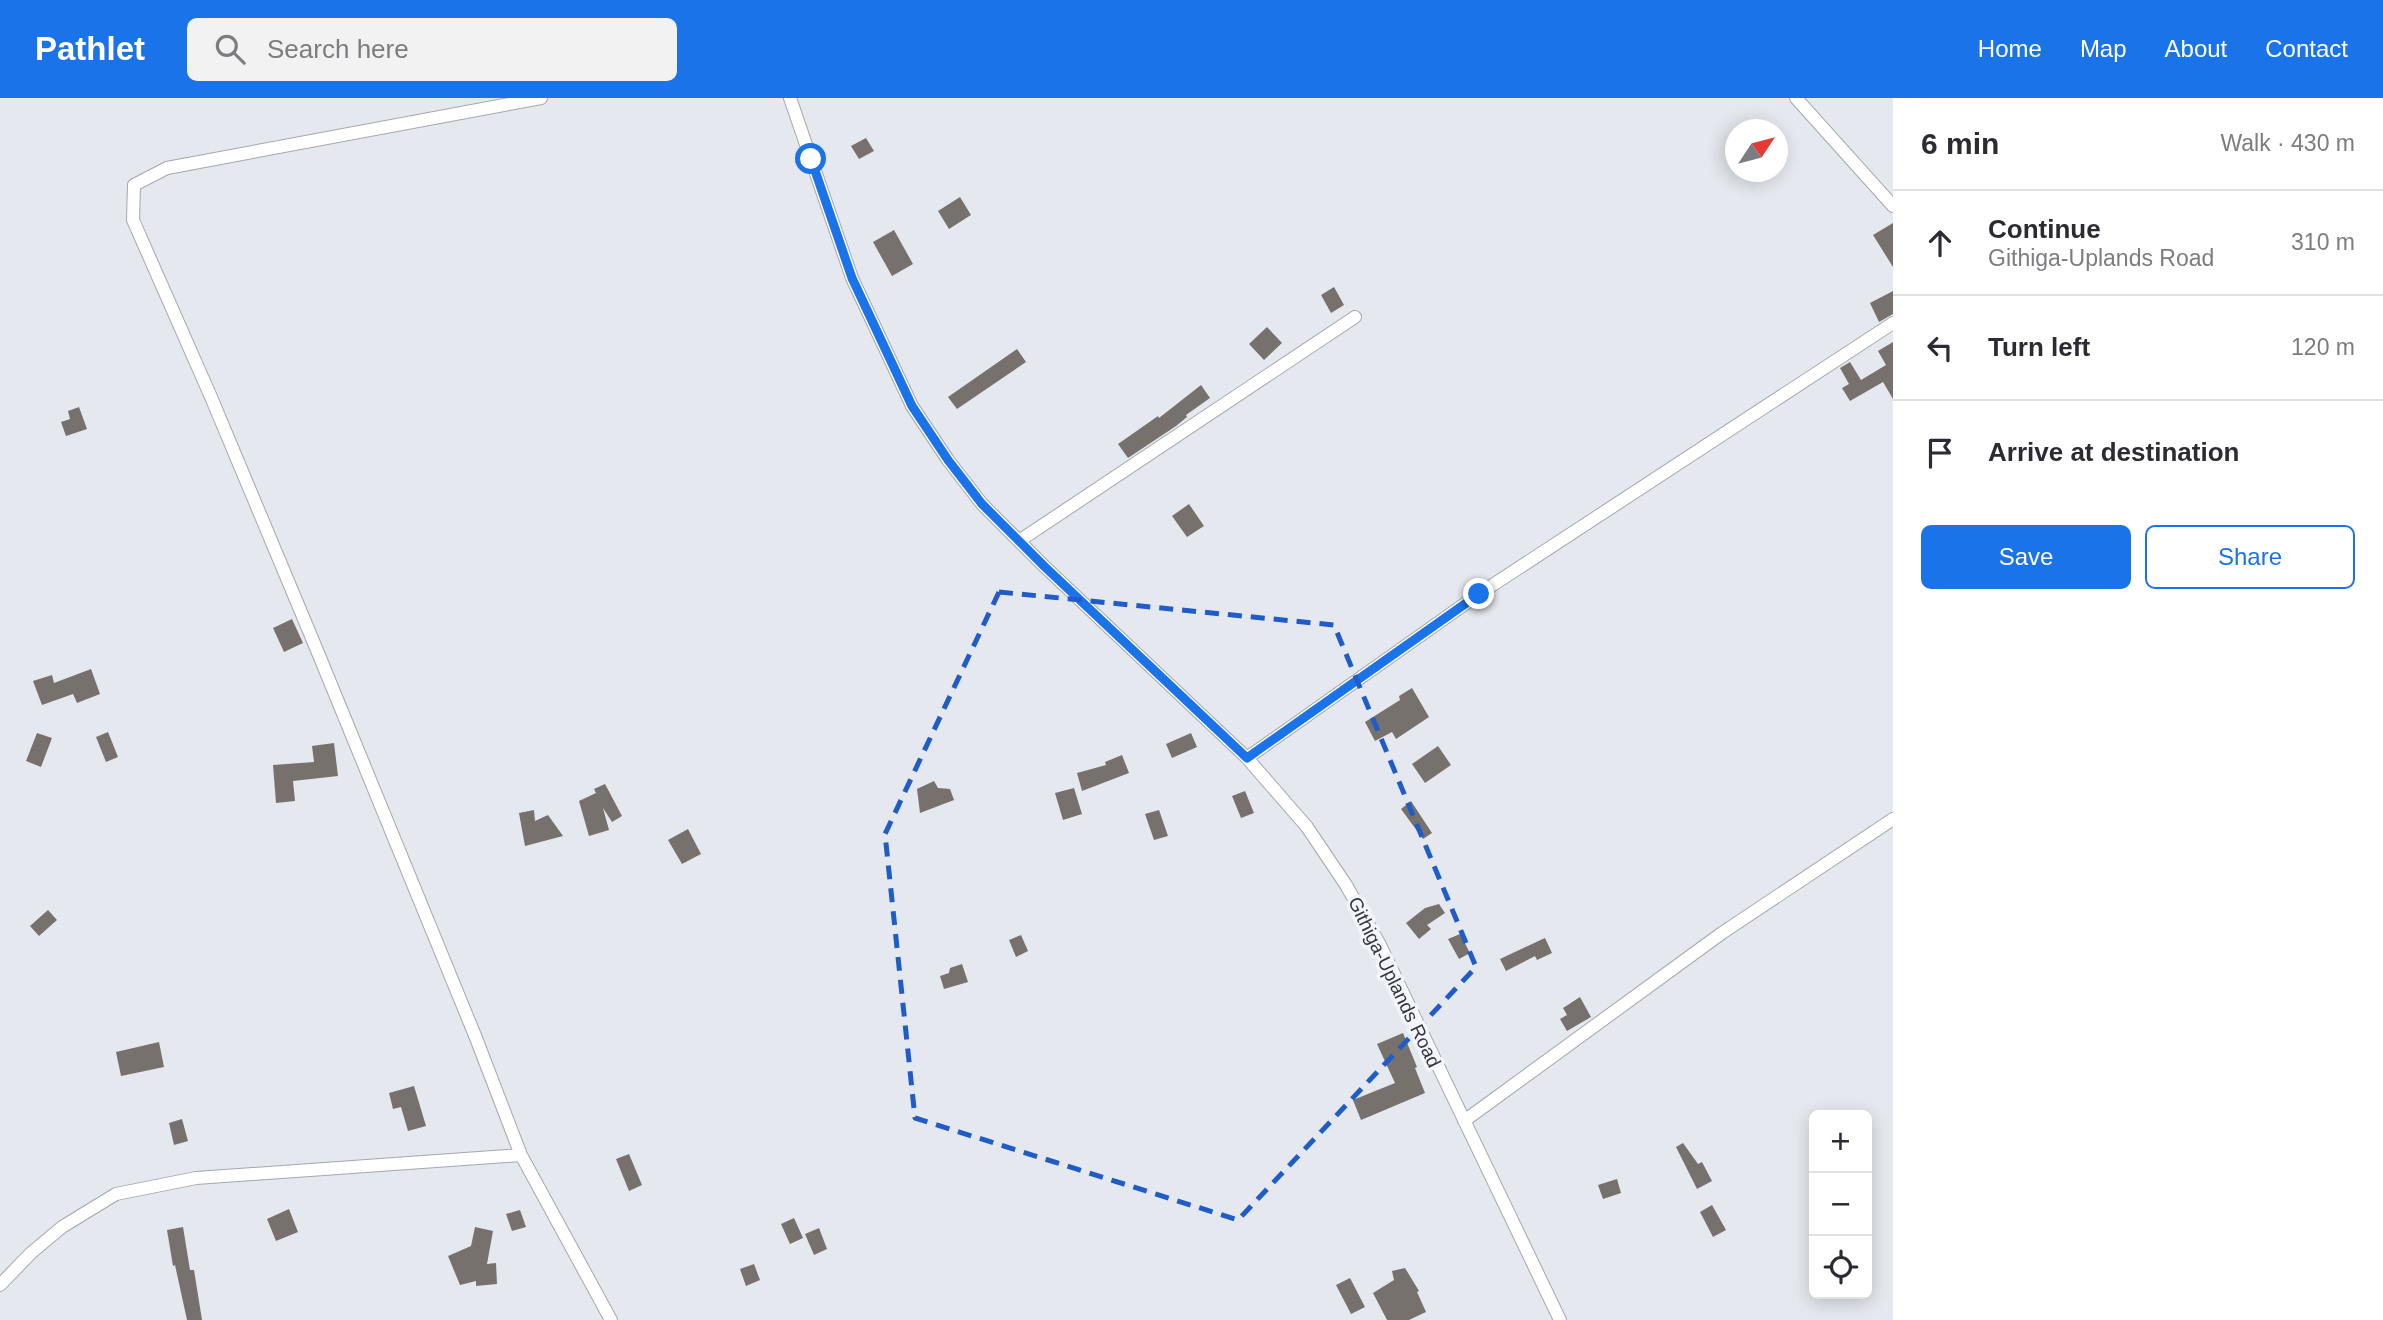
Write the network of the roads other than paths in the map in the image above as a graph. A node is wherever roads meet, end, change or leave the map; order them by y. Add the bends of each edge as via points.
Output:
1 (541, 98) edge
2 (790, 98) edge
3 (1796, 98) edge
4 (1893, 206) edge
5 (1355, 317) dead end
6 (1893, 323) edge
7 (1019, 541) junction
8 (1247, 758) junction
9 (1893, 819) edge
10 (1464, 1121) junction
11 (521, 1155) junction
12 (0, 1285) edge
13 (611, 1320) edge
14 (1560, 1320) edge

1 - 11 street via 167,169 134,185 133,220 309,631
2 - 7 street, Githiga-Uplands Road via 852,278 912,406 982,504
3 - 4 street
5 - 7 street
6 - 8 street via 1479,594
7 - 8 street, Githiga-Uplands Road
8 - 10 street, Githiga-Uplands Road via 1307,827 1346,885 1380,945
9 - 10 street via 1722,933
10 - 14 street, Githiga-Uplands Road
11 - 12 street via 196,1178 116,1194 62,1227
11 - 13 street

